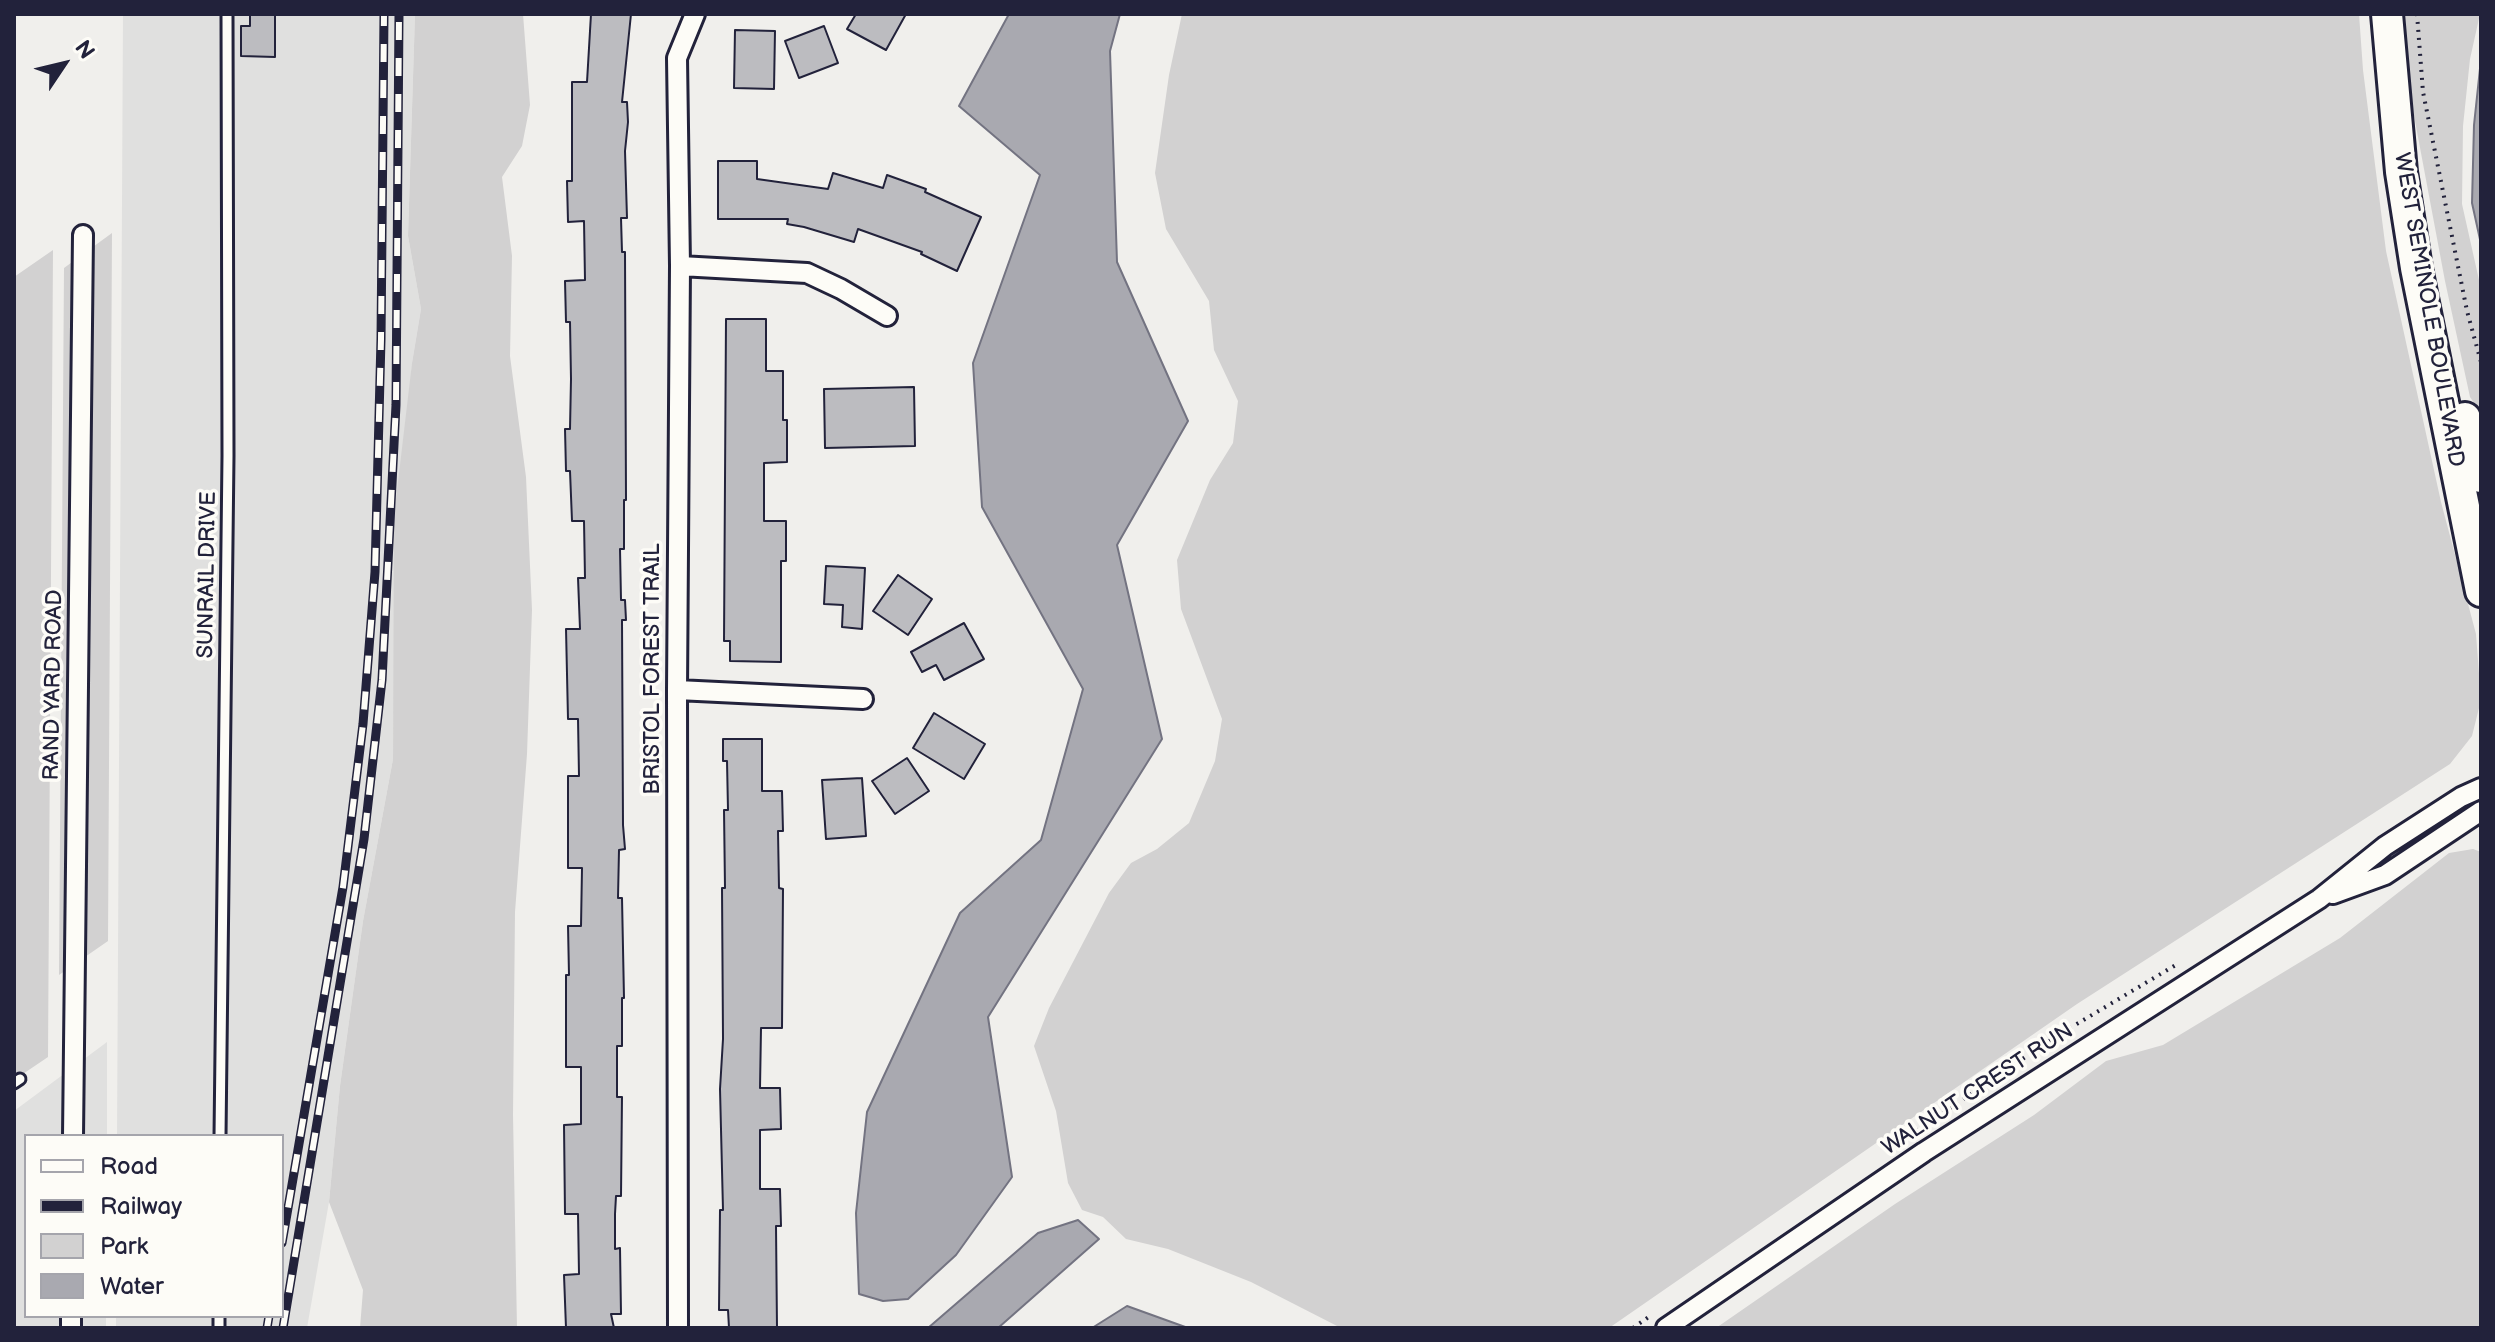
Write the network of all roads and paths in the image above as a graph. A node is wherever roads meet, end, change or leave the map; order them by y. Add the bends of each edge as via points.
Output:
1 (227, 14) edge
2 (695, 14) edge
3 (2387, 14) edge
4 (2417, 14) edge
5 (2394, 76) junction
6 (83, 235) dead end
7 (680, 266) junction
8 (887, 316) dead end
9 (2481, 362) edge
10 (2481, 477) edge
11 (2481, 591) edge
12 (677, 690) junction
13 (863, 699) dead end
14 (2481, 788) edge
15 (2481, 811) edge
16 (2319, 899) junction
17 (73, 1134) edge
18 (220, 1134) edge
19 (678, 1328) edge
20 (1666, 1328) edge

1 - 18 lane, SUNRAIL DRIVE
2 - 7 street, BRISTOL FOREST TRAIL via 677,58
3 - 5 main road, WEST SEMINOLE BOULEVARD
4 - 9 path via 2423,92
5 - 10 main road, WEST SEMINOLE BOULEVARD via 2433,285
5 - 11 main road, WEST SEMINOLE BOULEVARD via 2416,268
6 - 17 street, RAND YARD ROAD
7 - 8 street via 807,273
7 - 12 street, BRISTOL FOREST TRAIL
12 - 13 street
12 - 19 street, BRISTOL FOREST TRAIL
14 - 16 street, WALNUT CREST RUN via 2385,846
15 - 16 street, WALNUT CREST RUN via 2385,875
16 - 20 street, WALNUT CREST RUN via 1924,1152

